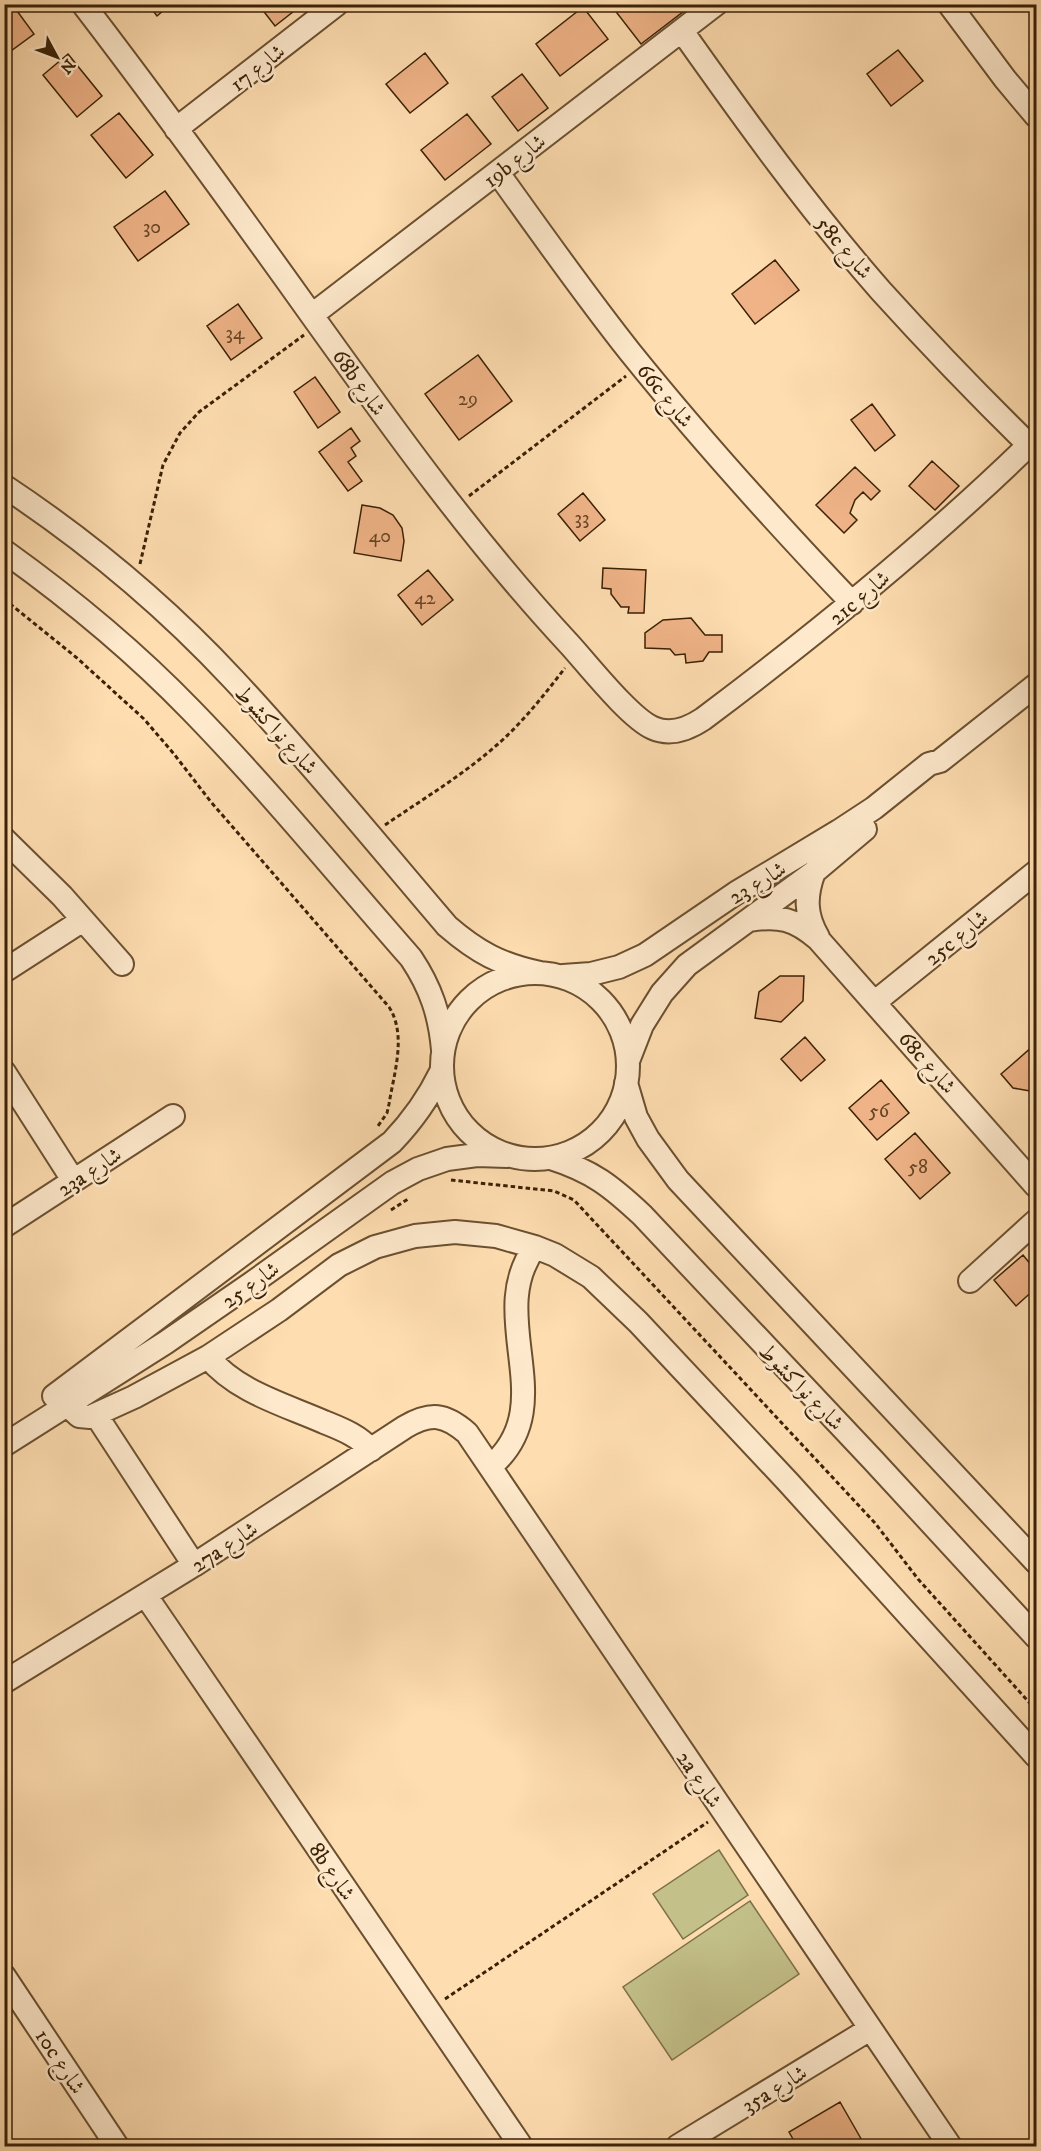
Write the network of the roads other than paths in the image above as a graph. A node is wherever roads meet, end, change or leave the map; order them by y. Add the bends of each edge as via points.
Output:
1 (83, 4) edge
2 (337, 4) edge
3 (716, 4) edge
4 (949, 4) edge
5 (682, 31) junction
6 (1036, 116) edge
7 (176, 129) junction
8 (498, 173) junction
9 (315, 320) junction
10 (1033, 442) edge
11 (4, 486) edge
12 (4, 551) edge
13 (852, 603) junction
14 (1036, 685) edge
15 (666, 732) joint
16 (940, 761) junction
17 (4, 839) edge
18 (814, 872) junction
19 (1036, 872) edge
20 (83, 920) junction
21 (748, 920) junction
22 (818, 939) junction
23 (122, 964) dead end
24 (4, 971) edge
25 (551, 975) junction
26 (875, 1002) junction
27 (442, 1061) junction
28 (4, 1071) edge
29 (627, 1072) junction
30 (173, 1116) dead end
31 (507, 1155) junction
32 (551, 1158) junction
33 (1034, 1179) edge
34 (73, 1180) junction
35 (1036, 1221) edge
36 (4, 1226) edge
37 (535, 1247) junction
38 (970, 1281) dead end
39 (208, 1357) junction
40 (67, 1405) junction
41 (96, 1415) junction
42 (444, 1417) joint
43 (4, 1430) edge
44 (4, 1445) edge
45 (371, 1450) junction
46 (490, 1467) junction
47 (1036, 1562) edge
48 (194, 1565) junction
49 (146, 1596) junction
50 (1036, 1638) edge
51 (4, 1682) edge
52 (1036, 1756) edge
53 (4, 1976) edge
54 (870, 2029) junction
55 (107, 2143) edge
56 (521, 2146) edge
57 (678, 2146) edge
58 (950, 2146) edge

1 - 7 street, 68b شارع
2 - 7 street, شارع 17
3 - 5 street, 19b شارع
4 - 6 street
5 - 8 street, 19b شارع
5 - 10 street, 58c شارع via 777,163 873,281 953,369
7 - 9 street, 68b شارع
8 - 9 street, 19b شارع
8 - 13 street, 66c شارع via 562,263 700,437
9 - 15 street, 68b شارع via 453,508 547,621 641,720
10 - 13 street, 21c شارع
11 - 25 street, شارع نواكشوط via 135,586 232,677 447,926 489,957 514,968
12 - 27 street via 122,644 190,709 416,965 435,1001 441,1025
13 - 15 street, 21c شارع via 692,727
14 - 16 street, شارع 23
16 - 18 street, شارع 23 via 938,768
16 - 25 street, شارع 23 via 929,764 874,808 736,893 645,955 591,974
17 - 20 street
18 - 21 street, شارع 23
18 - 22 street, 68c شارع via 806,906
19 - 26 street, 25c شارع
20 - 23 street
20 - 24 street
21 - 22 street, 68c شارع via 786,919 804,926
21 - 29 street, شارع 23 via 687,965 662,993 642,1025
22 - 26 street, 68c شارع
25 - 27 street via 518,974 477,993 449,1028
25 - 29 street via 583,986 615,1017 624,1038
26 - 33 street, 68c شارع
27 - 31 street via 445,1094 455,1115 486,1146
27 - 43 street, شارع 25 via 428,1098 392,1142 86,1374
28 - 34 street
29 - 32 street via 620,1104 608,1124 592,1140
29 - 47 street via 636,1117 678,1180
30 - 34 street, 23a شارع
31 - 32 street
31 - 40 street, شارع 25 via 447,1159 418,1169
32 - 50 street, شارع نواكشوط via 601,1179 642,1215
34 - 36 street, 23a شارع
35 - 38 street
37 - 39 street via 496,1236 455,1232 385,1244 339,1265
37 - 46 street via 519,1277 516,1301 523,1413 512,1443
37 - 52 street via 591,1277 638,1322
39 - 41 street
39 - 45 street via 240,1386 351,1433
40 - 41 street via 79,1416
40 - 44 street, شارع 25
41 - 48 street
42 - 45 street, 27a شارع via 417,1420
42 - 46 street, 2a شارع via 467,1433
45 - 48 street, 27a شارع
46 - 54 street, 2a شارع
48 - 49 street, 27a شارع
49 - 51 street, 27a شارع
49 - 56 street, 8b شارع
53 - 55 street, 10c شارع
54 - 57 street, 35a شارع
54 - 58 street, 2a شارع

